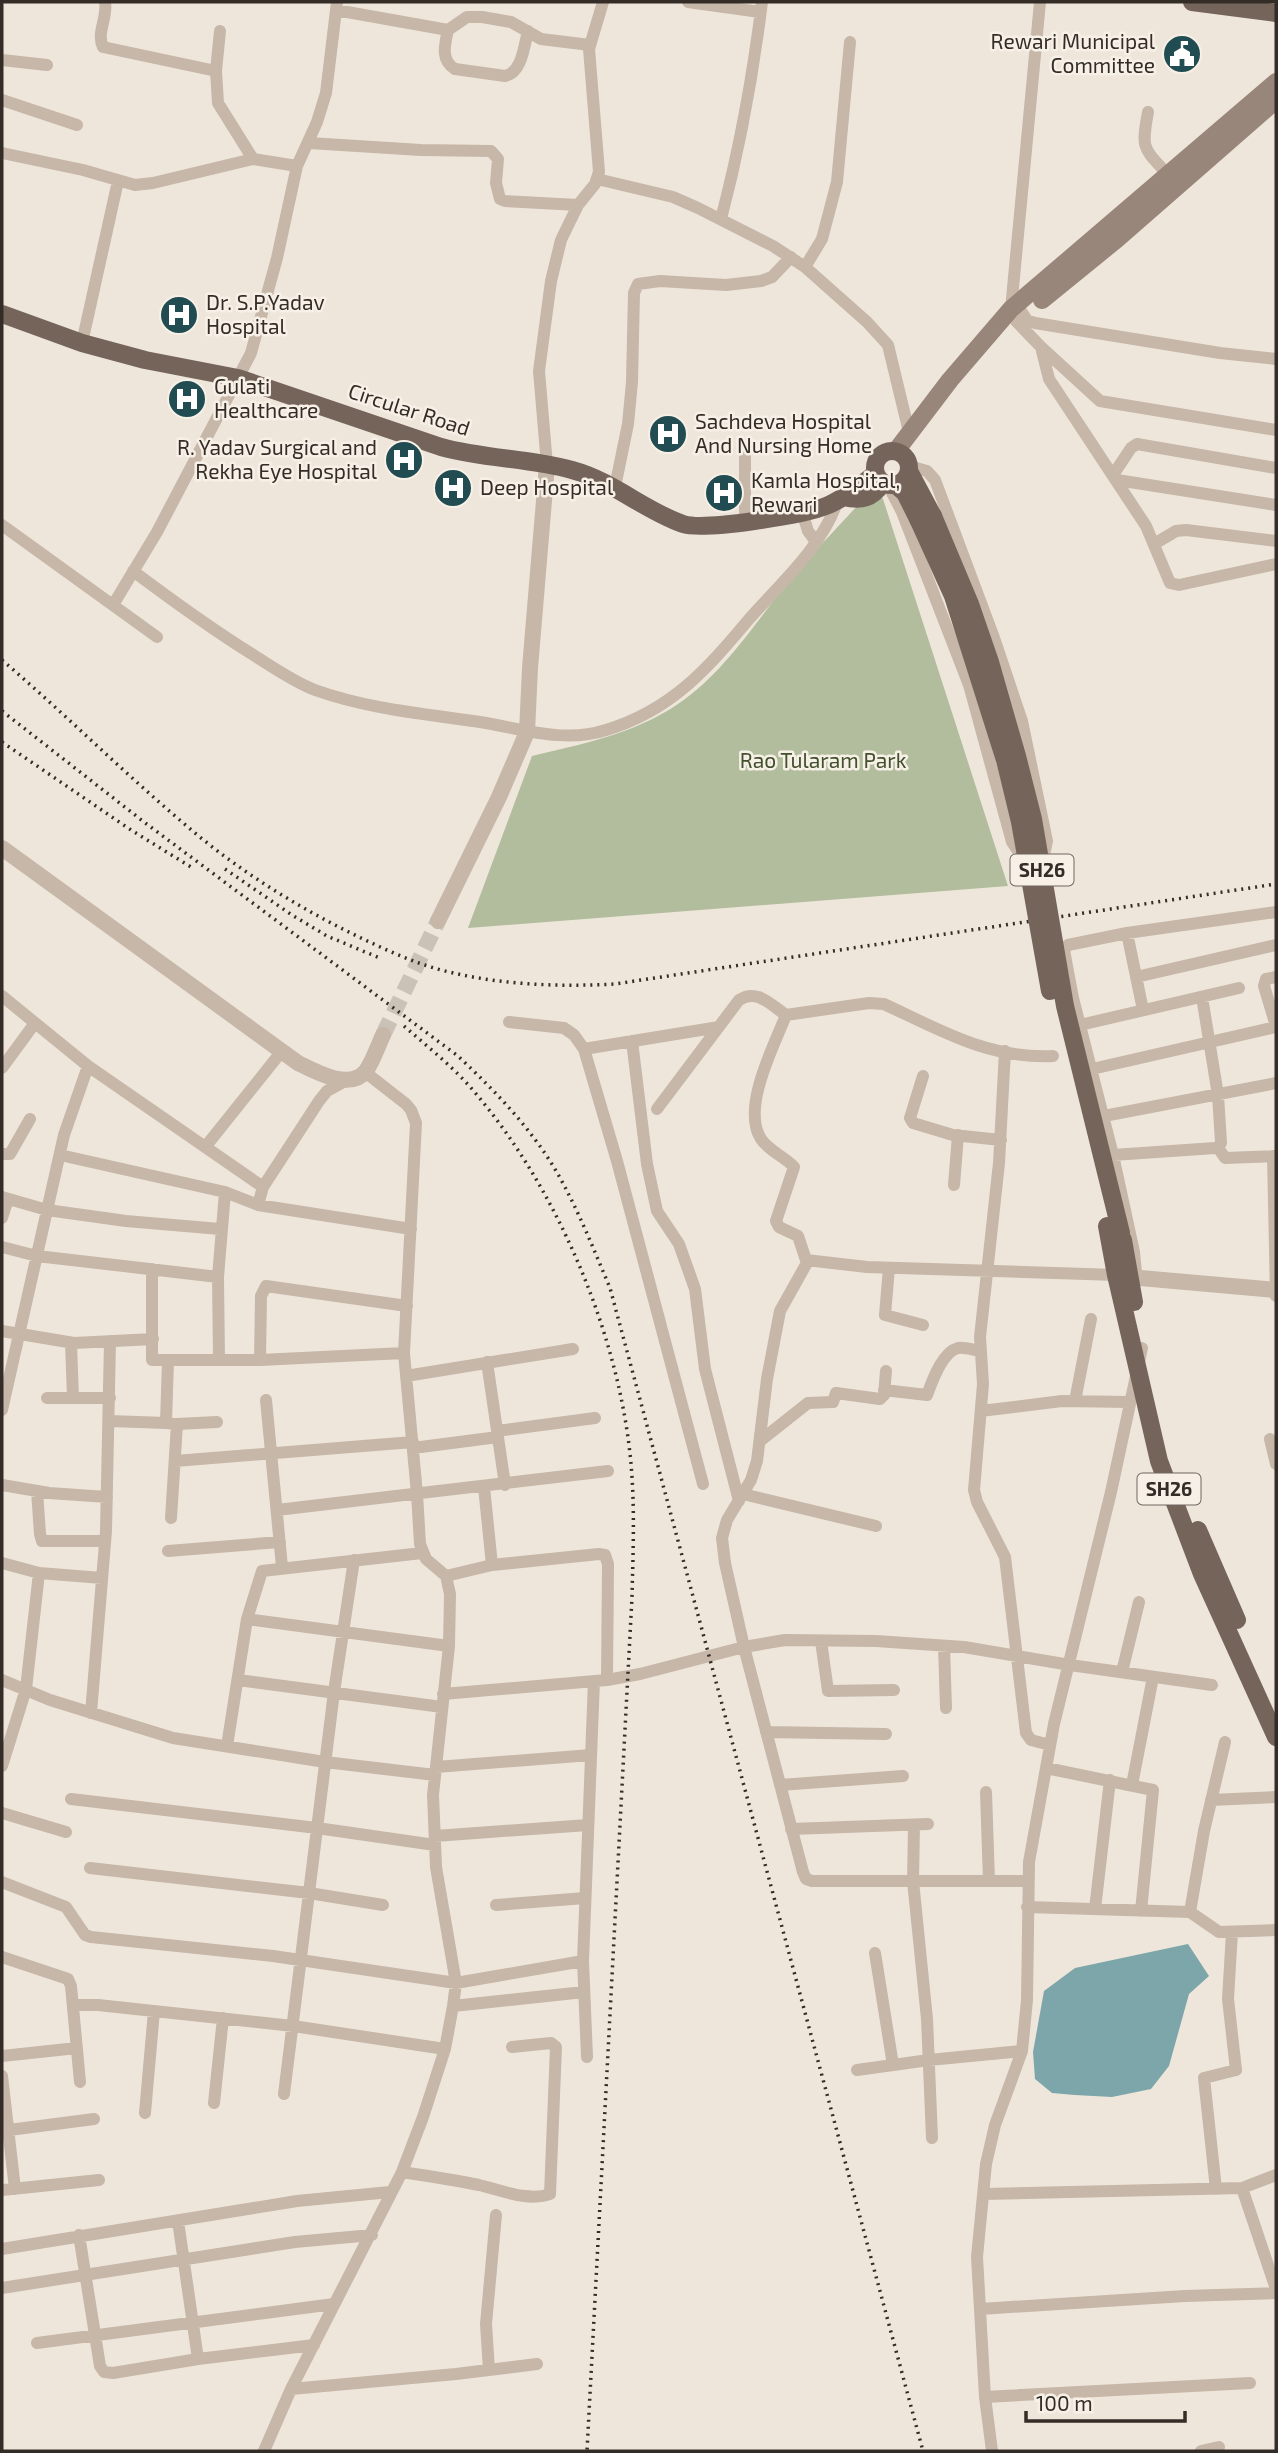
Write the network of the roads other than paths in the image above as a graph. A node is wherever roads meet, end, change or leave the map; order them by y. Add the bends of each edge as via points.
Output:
1 (105, 2) edge
2 (468, 2) edge
3 (603, 2) edge
4 (688, 2) edge
5 (1040, 2) edge
6 (1192, 2) edge
7 (337, 6) edge
8 (761, 7) edge
9 (1276, 13) edge
10 (467, 17) junction
11 (448, 30) junction
12 (220, 31) dead end
13 (528, 31) junction
14 (850, 42) dead end
15 (590, 45) junction
16 (2, 60) edge
17 (47, 65) dead end
18 (216, 71) junction
19 (1276, 82) edge
20 (2, 100) edge
21 (1276, 100) edge
22 (1148, 112) dead end
23 (77, 125) dead end
24 (309, 143) junction
25 (2, 153) edge
26 (253, 159) junction
27 (297, 166) junction
28 (1168, 175) junction
29 (597, 179) junction
30 (118, 181) junction
31 (578, 205) junction
32 (721, 219) junction
33 (791, 257) junction
34 (804, 267) junction
35 (1017, 312) junction
36 (2, 314) edge
37 (82, 342) junction
38 (1041, 347) junction
39 (1276, 359) edge
40 (238, 378) junction
41 (1276, 430) edge
42 (908, 432) junction
43 (745, 445) dead end
44 (904, 460) junction
45 (547, 465) junction
46 (1276, 468) edge
47 (1115, 477) junction
48 (886, 482) junction
49 (615, 487) junction
50 (840, 498) junction
51 (1276, 505) edge
52 (802, 512) junction
53 (926, 518) junction
54 (745, 520) junction
55 (2, 526) edge
56 (1276, 541) edge
57 (816, 542) junction
58 (1154, 544) junction
59 (1276, 564) edge
60 (133, 571) junction
61 (113, 605) junction
62 (157, 638) dead end
63 (527, 732) junction
64 (2, 848) edge
65 (1276, 912) edge
66 (438, 921) tunnel mouth
67 (1127, 933) junction
68 (1276, 945) edge
69 (1136, 977) junction
70 (1276, 977) edge
71 (1239, 988) dead end
72 (2, 996) edge
73 (1202, 997) junction
74 (1143, 1010) junction
75 (786, 1015) junction
76 (509, 1022) dead end
77 (35, 1023) junction
78 (1080, 1026) junction
79 (1276, 1026) edge
80 (719, 1027) junction
81 (383, 1035) tunnel mouth
82 (632, 1041) junction
83 (1210, 1041) junction
84 (584, 1049) junction
85 (282, 1051) junction
86 (1006, 1051) junction
87 (1054, 1056) dead end
88 (88, 1066) junction
89 (2, 1068) edge
90 (1092, 1069) junction
91 (365, 1072) junction
92 (923, 1076) dead end
93 (346, 1080) junction
94 (1276, 1083) edge
95 (1217, 1095) junction
96 (657, 1109) dead end
97 (1104, 1116) junction
98 (30, 1119) dead end
99 (958, 1135) junction
100 (1001, 1140) junction
101 (206, 1146) junction
102 (1217, 1148) junction
103 (2, 1154) edge
104 (60, 1155) junction
105 (1113, 1155) junction
106 (1275, 1156) edge
107 (954, 1185) dead end
108 (263, 1187) junction
109 (225, 1192) junction
110 (5, 1198) edge
111 (258, 1205) junction
112 (47, 1210) junction
113 (2, 1218) edge
114 (220, 1229) junction
115 (411, 1229) junction
116 (2, 1247) edge
117 (37, 1256) junction
118 (808, 1261) junction
119 (890, 1268) junction
120 (152, 1269) junction
121 (987, 1272) junction
122 (1127, 1276) junction
123 (218, 1277) junction
124 (1276, 1290) edge
125 (1276, 1296) edge
126 (407, 1306) junction
127 (1091, 1319) dead end
128 (923, 1325) dead end
129 (2, 1331) edge
130 (19, 1335) junction
131 (153, 1339) junction
132 (110, 1341) junction
133 (71, 1343) junction
134 (1143, 1348) junction
135 (573, 1349) dead end
136 (981, 1351) junction
137 (404, 1353) junction
138 (169, 1360) junction
139 (219, 1360) junction
140 (260, 1360) junction
141 (487, 1362) junction
142 (886, 1371) dead end
143 (1137, 1371) junction
144 (407, 1376) junction
145 (884, 1390) junction
146 (47, 1398) dead end
147 (73, 1398) junction
148 (110, 1398) junction
149 (265, 1401) dead end
150 (1075, 1401) junction
151 (1130, 1402) junction
152 (2, 1408) edge
153 (981, 1410) junction
154 (595, 1418) dead end
155 (110, 1421) junction
156 (217, 1422) dead end
157 (172, 1423) junction
158 (497, 1434) junction
159 (1270, 1439) dead end
160 (760, 1441) junction
161 (413, 1445) junction
162 (271, 1454) junction
163 (175, 1461) junction
164 (1276, 1464) edge
165 (608, 1471) dead end
166 (703, 1484) dead end
167 (2, 1485) edge
168 (505, 1485) junction
169 (484, 1487) junction
170 (37, 1491) junction
171 (418, 1494) junction
172 (107, 1497) junction
173 (741, 1497) junction
174 (277, 1510) junction
175 (171, 1518) dead end
176 (876, 1526) dead end
177 (105, 1541) junction
178 (280, 1542) junction
179 (168, 1551) dead end
180 (422, 1553) junction
181 (354, 1560) junction
182 (2, 1563) edge
183 (492, 1565) junction
184 (282, 1567) junction
185 (39, 1573) junction
186 (446, 1576) junction
187 (102, 1578) junction
188 (1139, 1602) dead end
189 (247, 1619) junction
190 (342, 1632) junction
191 (821, 1641) junction
192 (449, 1646) junction
193 (944, 1646) junction
194 (744, 1647) junction
195 (1018, 1656) junction
196 (1070, 1665) junction
197 (1122, 1672) junction
198 (1153, 1677) junction
199 (238, 1679) junction
200 (2, 1680) edge
201 (601, 1680) junction
202 (1212, 1685) dead end
203 (26, 1689) junction
204 (894, 1689) dead end
205 (334, 1692) junction
206 (442, 1700) junction
207 (946, 1708) dead end
208 (1276, 1710) edge
209 (91, 1713) junction
210 (766, 1732) junction
211 (886, 1734) dead end
212 (1276, 1737) edge
213 (1225, 1742) dead end
214 (1051, 1745) junction
215 (227, 1746) junction
216 (591, 1755) junction
217 (326, 1762) junction
218 (2, 1764) edge
219 (1046, 1768) junction
220 (436, 1771) junction
221 (903, 1776) dead end
222 (1110, 1780) junction
223 (780, 1785) junction
224 (1132, 1785) junction
225 (986, 1792) dead end
226 (1276, 1797) edge
227 (71, 1799) dead end
228 (1211, 1800) junction
229 (2, 1813) edge
230 (929, 1824) dead end
231 (588, 1825) junction
232 (914, 1825) junction
233 (317, 1828) junction
234 (791, 1829) junction
235 (66, 1832) dead end
236 (435, 1840) junction
237 (90, 1868) dead end
238 (913, 1881) junction
239 (989, 1881) junction
240 (1028, 1881) junction
241 (2, 1882) edge
242 (309, 1893) junction
243 (585, 1898) junction
244 (383, 1905) dead end
245 (496, 1905) dead end
246 (1027, 1907) junction
247 (1095, 1909) junction
248 (1141, 1911) junction
249 (1190, 1912) junction
250 (1276, 1930) edge
251 (1232, 1932) junction
252 (874, 1953) dead end
253 (2, 1957) edge
254 (301, 1960) junction
255 (583, 1961) junction
256 (456, 1983) junction
257 (584, 1992) junction
258 (73, 2005) junction
259 (453, 2006) junction
260 (154, 2011) junction
261 (223, 2018) junction
262 (293, 2026) junction
263 (512, 2047) dead end
264 (78, 2048) junction
265 (445, 2049) junction
266 (1022, 2051) junction
267 (2, 2056) edge
268 (587, 2057) dead end
269 (929, 2060) junction
270 (893, 2065) junction
271 (857, 2070) dead end
272 (2, 2076) edge
273 (80, 2082) dead end
274 (284, 2094) dead end
275 (214, 2103) dead end
276 (145, 2113) dead end
277 (94, 2119) dead end
278 (9, 2130) junction
279 (932, 2138) dead end
280 (7, 2156) edge
281 (402, 2172) junction
282 (1276, 2175) edge
283 (99, 2180) dead end
284 (1242, 2188) junction
285 (15, 2189) junction
286 (1216, 2189) junction
287 (2, 2190) edge
288 (390, 2192) junction
289 (983, 2194) junction
290 (496, 2215) dead end
291 (178, 2221) junction
292 (79, 2235) junction
293 (372, 2235) junction
294 (2, 2249) edge
295 (183, 2259) junction
296 (85, 2275) junction
297 (2, 2288) edge
298 (1276, 2291) edge
299 (334, 2304) junction
300 (980, 2309) junction
301 (192, 2322) junction
302 (96, 2335) junction
303 (37, 2343) dead end
304 (314, 2346) junction
305 (198, 2359) junction
306 (537, 2364) dead end
307 (489, 2370) junction
308 (1250, 2383) dead end
309 (291, 2389) junction
310 (985, 2397) junction
311 (1219, 2447) dead end
312 (264, 2451) edge
313 (992, 2451) edge
314 (1201, 2451) edge

1 - 18 street via 103,47
2 - 10 street
3 - 15 street
4 - 8 street
5 - 35 street
6 - 9 main road
7 - 11 street
7 - 24 street via 326,93
8 - 32 street via 748,101
10 - 11 street
10 - 13 street via 511,22
11 - 13 street via 445,60 449,66 505,76 517,69
12 - 18 street
13 - 15 street via 547,40
14 - 34 street via 837,182 822,239
15 - 29 street
16 - 17 street
18 - 26 street via 218,103
19 - 28 main road
20 - 23 street
21 - 35 main road via 1117,239
22 - 28 street via 1143,140
24 - 27 street
24 - 31 street via 491,150 498,159 500,199
25 - 30 street
26 - 27 street
26 - 30 street via 153,183
27 - 40 street via 260,322
28 - 35 main road
29 - 31 street
29 - 32 street via 673,198
30 - 37 street
31 - 45 street via 558,247 540,348
32 - 33 street
33 - 34 street
33 - 49 street via 772,277 761,281 638,284 628,424
34 - 42 street via 888,345
35 - 38 street
35 - 39 street via 1035,323
35 - 42 main road via 971,354
35 - 44 main road
36 - 37 main road, Circular Road
37 - 40 main road, Circular Road
38 - 41 street via 1100,401
38 - 47 street via 1049,379
40 - 45 main road, Circular Road via 440,447
40 - 60 street
42 - 44 main road
43 - 54 street
44 - 48 main road via 905,480
44 - 48 main road via 881,454 875,463
44 - 48 street via 935,480 1006,669 1022,721 1047,841 1044,855 1034,860 1022,857 1012,842 969,685
44 - 53 main road, SH26
45 - 49 main road, Circular Road
45 - 63 street
46 - 47 street via 1138,444
47 - 51 street
47 - 58 street
48 - 50 main road, Circular Road via 870,497
48 - 53 main road, SH26 via 905,494
49 - 54 main road, Circular Road via 684,524
50 - 52 main road, Circular Road
50 - 57 street
52 - 54 main road, Circular Road
52 - 57 street
53 - 122 main road, SH26, bridge via 978,627 1017,756 1065,1006
55 - 61 street
56 - 58 street via 1186,530
57 - 63 street via 705,671 670,699 604,731 568,736
58 - 59 street via 1174,586
60 - 61 street
60 - 63 street via 208,627 313,689 397,712
61 - 62 street
63 - 66 street
64 - 85 street
65 - 67 street
67 - 69 street
67 - 78 street via 1065,947
68 - 69 street
69 - 74 street
70 - 79 street via 1266,979 1264,986
71 - 73 street
72 - 77 street
73 - 74 street
73 - 83 street
74 - 78 street
75 - 80 street via 751,995 739,1000
75 - 86 street via 878,1003 959,1040
75 - 118 street via 754,1105 761,1140 794,1167 777,1224 798,1236
76 - 84 street via 564,1028
77 - 88 street
77 - 89 street
78 - 90 street
79 - 83 street
80 - 82 street
80 - 96 street
81 - 91 street
82 - 84 street
82 - 173 street via 657,1211 679,1244 695,1289 705,1369
83 - 90 street
83 - 95 street
84 - 166 street
85 - 93 street via 313,1071
85 - 101 street
86 - 87 street
86 - 100 street
88 - 101 street
88 - 104 street
90 - 97 street
91 - 93 street
91 - 115 street via 406,1104 414,1116
92 - 99 street via 911,1121
93 - 108 street via 319,1101
94 - 95 street
95 - 97 street
95 - 102 street via 1221,1143
97 - 105 street
98 - 103 street via 10,1154
99 - 100 street
99 - 107 street
100 - 121 street
101 - 108 street
102 - 105 street
102 - 106 street via 1225,1158
104 - 109 street
104 - 112 street
105 - 122 street via 1134,1252
106 - 124 street
108 - 111 street
109 - 111 street
109 - 114 street
110 - 112 street
110 - 113 street
111 - 115 street
112 - 114 street
112 - 117 street
114 - 123 street
115 - 126 street
116 - 117 street
117 - 120 street
117 - 130 street
118 - 119 street
118 - 160 street via 780,1311
119 - 121 street
119 - 128 street via 885,1315
120 - 123 street
120 - 131 street
121 - 122 street
121 - 136 street
122 - 124 street
122 - 134 main road, SH26
122 - 143 main road, SH26
123 - 139 street
124 - 125 street
126 - 137 street
126 - 140 street via 266,1286 261,1296
127 - 150 street
129 - 130 street
130 - 133 street
130 - 152 street
131 - 132 street
131 - 138 street via 152,1360
132 - 133 street
132 - 148 street
133 - 147 street
134 - 143 street
134 - 208 main road, SH26 via 1169,1462
135 - 141 street
136 - 145 street via 958,1348 951,1352 936,1371 927,1395
136 - 153 street
137 - 140 street
137 - 144 street
138 - 139 street
138 - 157 street
139 - 140 street
141 - 144 street
141 - 158 street
142 - 145 street
143 - 151 street
143 - 212 main road, SH26 via 1159,1461 1202,1574
144 - 161 street
145 - 160 street via 883,1397 877,1399 839,1392 833,1402 810,1402
146 - 147 street
147 - 148 street
148 - 155 street
149 - 162 street
150 - 151 street
150 - 153 street
151 - 196 street
153 - 195 street via 974,1490 1006,1557
154 - 158 street
155 - 157 street
155 - 172 street
156 - 157 street
157 - 163 street
158 - 161 street
158 - 168 street
159 - 164 street
160 - 173 street via 751,1480
161 - 162 street
161 - 171 street
162 - 163 street
162 - 174 street
163 - 175 street
165 - 168 street
167 - 170 street
168 - 169 street
169 - 171 street
169 - 183 street
170 - 172 street
170 - 177 street via 42,1541
171 - 174 street
171 - 180 street
172 - 177 street
173 - 176 street
173 - 194 street via 722,1538
174 - 178 street
177 - 187 street
178 - 179 street
178 - 184 street
180 - 181 street
180 - 186 street
181 - 184 street
181 - 190 street
182 - 185 street
183 - 186 street
183 - 201 street via 605,1555
184 - 189 street via 261,1571
185 - 187 street
185 - 203 street
186 - 192 street
187 - 209 street
188 - 197 street
189 - 190 street
189 - 199 street
190 - 192 street
190 - 205 street
191 - 193 street
191 - 194 street via 785,1640
191 - 204 street via 828,1690
192 - 206 street
193 - 195 street
193 - 207 street
194 - 201 street
194 - 210 street
195 - 196 street
195 - 214 street via 1026,1733 1031,1740
196 - 197 street
196 - 214 street
197 - 198 street
198 - 202 street
198 - 224 street
199 - 205 street
199 - 215 street
200 - 203 street
201 - 206 street
201 - 216 street
203 - 209 street
203 - 218 street
205 - 206 street
205 - 217 street
206 - 220 street
209 - 215 street via 173,1738
210 - 211 street
210 - 223 street
213 - 228 street
214 - 219 street
215 - 217 street
216 - 220 street
216 - 231 street
217 - 220 street
217 - 233 street
219 - 222 street
219 - 240 street
220 - 236 street
221 - 223 street
222 - 224 street
222 - 247 street
223 - 234 street
224 - 248 street via 1153,1792
225 - 239 street
226 - 228 street
227 - 233 street
228 - 249 street
229 - 235 street
230 - 232 street
231 - 236 street
231 - 243 street
232 - 234 street
232 - 238 street
233 - 236 street
233 - 242 street
234 - 238 street via 806,1879
236 - 256 street
237 - 242 street
238 - 239 street
238 - 269 street
239 - 240 street
240 - 246 street
241 - 254 street via 66,1906 91,1937
242 - 244 street
242 - 254 street
243 - 245 street
243 - 255 street
246 - 247 street
246 - 266 street
247 - 248 street
248 - 249 street
249 - 251 street via 1219,1932
250 - 251 street
251 - 286 street via 1228,1999 1236,2070 1204,2078
252 - 270 street
253 - 258 street via 68,1979
254 - 256 street
254 - 262 street
255 - 256 street
255 - 257 street
256 - 259 street
257 - 259 street
257 - 268 street
258 - 260 street
258 - 264 street
259 - 265 street
260 - 261 street
260 - 276 street
261 - 262 street
261 - 275 street
262 - 265 street
262 - 274 street
263 - 281 street via 551,2043 556,2047 550,2194 508,2193
264 - 267 street
264 - 273 street
265 - 281 street
266 - 269 street
266 - 289 street via 995,2125
269 - 270 street
269 - 279 street
270 - 271 street
272 - 278 street
277 - 278 street
278 - 280 street
280 - 285 street
281 - 288 street
282 - 284 street
283 - 285 street
284 - 286 street
284 - 298 street
285 - 287 street
286 - 289 street
288 - 291 street via 297,2201
288 - 293 street
289 - 300 street via 977,2257
290 - 307 street via 486,2325
291 - 292 street
291 - 295 street
292 - 294 street
292 - 296 street
293 - 295 street
293 - 299 street
295 - 296 street
295 - 301 street
296 - 297 street
296 - 302 street
298 - 300 street
299 - 301 street
299 - 304 street
300 - 310 street
301 - 302 street
301 - 305 street
302 - 303 street
302 - 305 street via 104,2372
304 - 305 street
304 - 309 street
306 - 307 street
307 - 309 street
308 - 310 street
309 - 312 street
310 - 313 street
311 - 314 street

